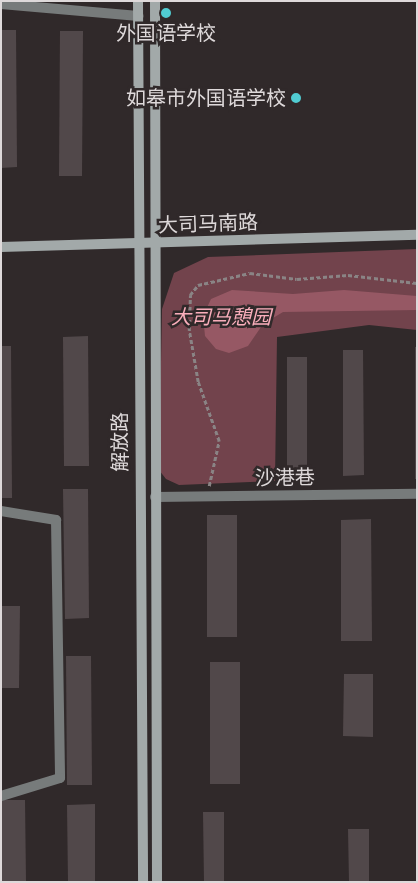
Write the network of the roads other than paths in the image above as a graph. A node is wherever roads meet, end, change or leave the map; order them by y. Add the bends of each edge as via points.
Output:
1 (138, 1) edge
2 (155, 1) edge
3 (1, 4) edge
4 (138, 16) junction
5 (417, 235) edge
6 (153, 244) junction
7 (137, 245) junction
8 (1, 248) edge
9 (417, 494) edge
10 (154, 497) junction
11 (1, 512) edge
12 (1, 796) edge
13 (143, 882) edge
14 (157, 882) edge

1 - 4 street, 解放路
2 - 6 street, 解放路
3 - 4 street
4 - 7 street, 解放路
5 - 6 street, 大司马南路
6 - 7 street, 大司马南路
6 - 10 street, 解放路
7 - 8 street, 大司马南路
7 - 13 street, 解放路
9 - 10 street, 沙港巷
10 - 14 street, 解放路
11 - 12 street via 56,520 60,778

